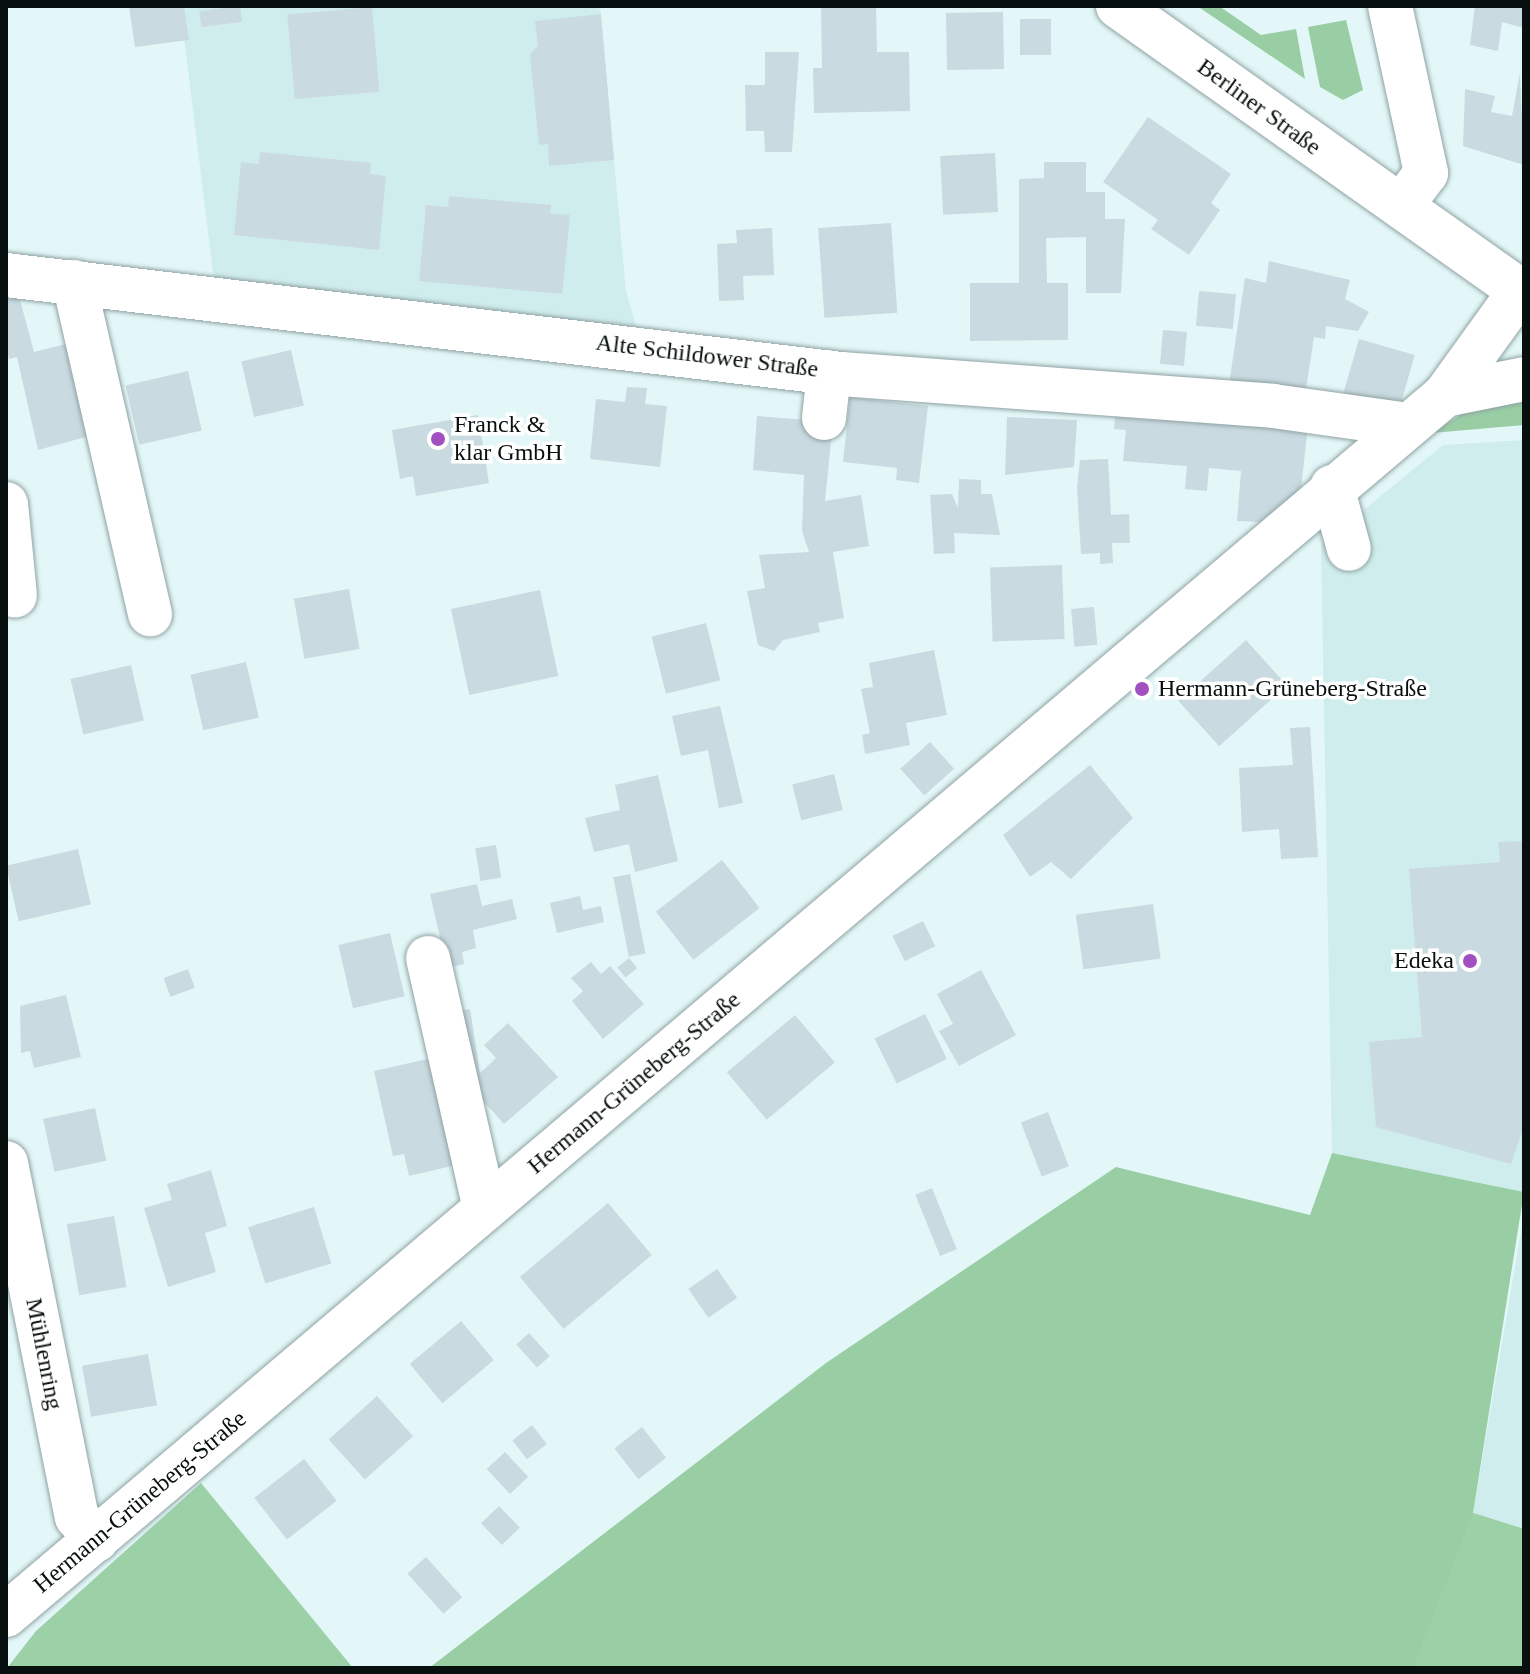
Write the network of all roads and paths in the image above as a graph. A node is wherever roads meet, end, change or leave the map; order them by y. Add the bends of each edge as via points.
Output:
1 (1390, 6) edge
2 (1139, 12) edge
3 (1402, 205) junction
4 (6, 275) edge
5 (74, 282) junction
6 (1522, 292) edge
7 (829, 372) junction
8 (1524, 379) edge
9 (1445, 395) junction
10 (824, 418) dead end
11 (1409, 425) junction
12 (1332, 487) junction
13 (6, 504) edge
14 (1349, 549) dead end
15 (15, 596) dead end
16 (150, 614) dead end
17 (428, 958) dead end
18 (6, 1163) edge
19 (485, 1209) junction
20 (96, 1540) junction
21 (6, 1615) edge

1 - 3 street via 1426,173
2 - 3 street, Berliner Straße
3 - 6 street, Berliner Straße
4 - 5 street, Alte Schildower Straße
5 - 7 street, Alte Schildower Straße
5 - 16 street
6 - 9 street, Hermann-Grüneberg-Straße
7 - 10 street
7 - 11 street, Alte Schildower Straße via 1273,406
8 - 9 street, Hermann-Grüneberg-Straße
9 - 11 street, Hermann-Grüneberg-Straße
11 - 12 street, Hermann-Grüneberg-Straße
12 - 14 street
12 - 19 street, Hermann-Grüneberg-Straße
13 - 15 street
17 - 19 street
18 - 20 street, Mühlenring via 77,1517
19 - 20 street, Hermann-Grüneberg-Straße
20 - 21 street, Hermann-Grüneberg-Straße

